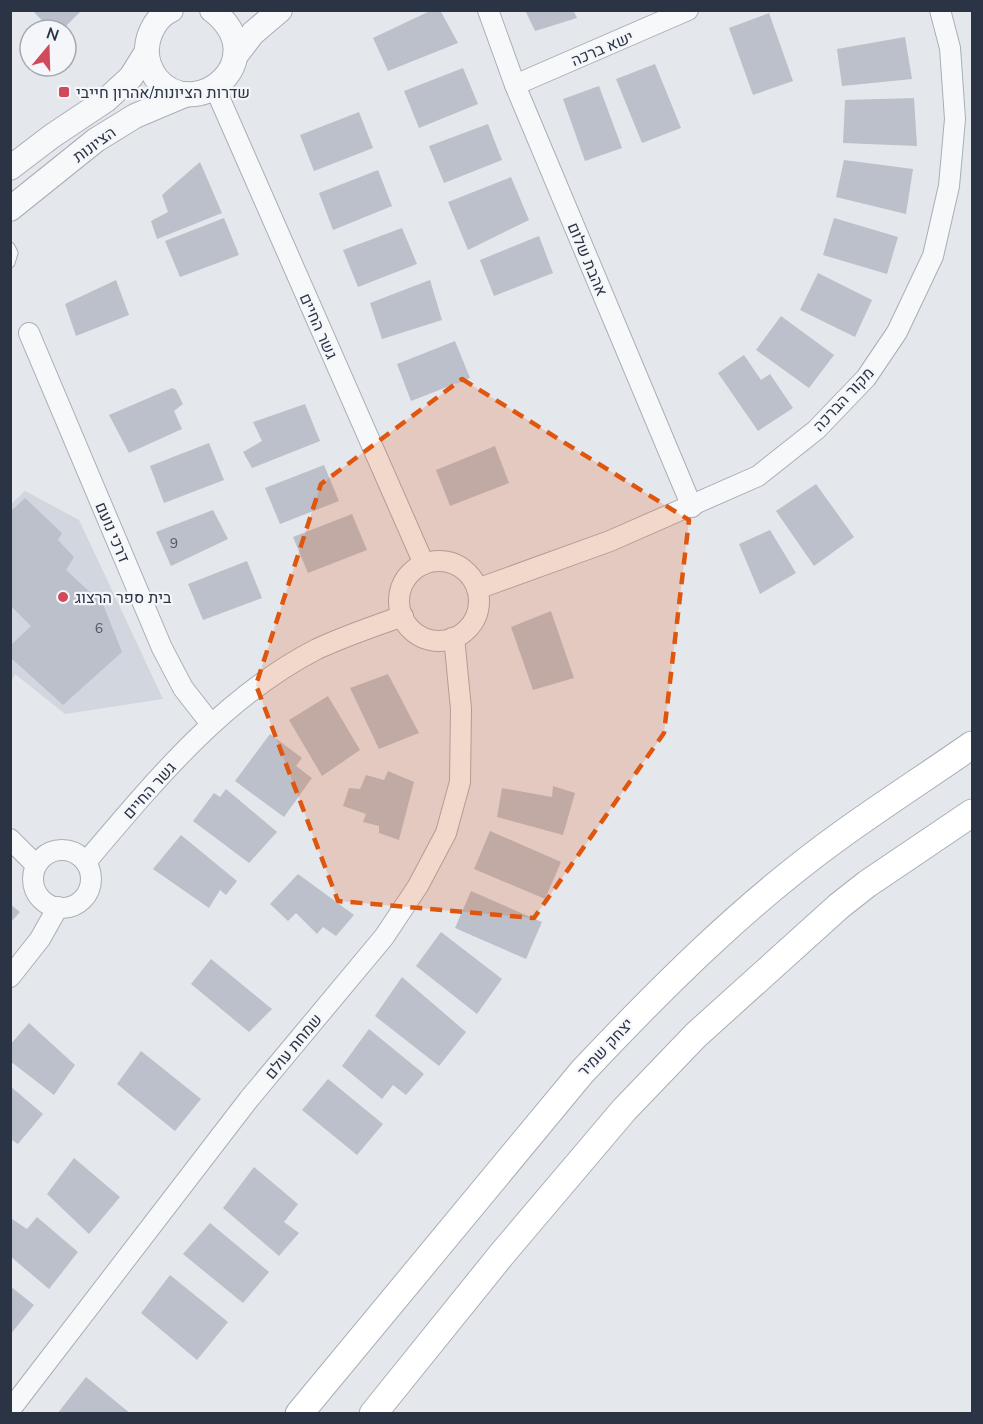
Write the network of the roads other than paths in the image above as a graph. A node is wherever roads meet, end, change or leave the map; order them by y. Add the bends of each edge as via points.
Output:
1 (212, 10) edge
2 (280, 10) edge
3 (488, 10) edge
4 (688, 10) edge
5 (940, 10) edge
6 (168, 11) edge
7 (146, 53) junction
8 (236, 55) junction
9 (515, 85) junction
10 (214, 88) junction
11 (187, 94) junction
12 (10, 168) edge
13 (10, 209) edge
14 (10, 247) edge
15 (10, 263) edge
16 (29, 333) dead end
17 (692, 507) junction
18 (424, 564) junction
19 (477, 589) junction
20 (403, 616) junction
21 (452, 638) junction
22 (211, 724) junction
23 (972, 745) edge
24 (972, 813) edge
25 (10, 839) edge
26 (86, 862) junction
27 (36, 865) junction
28 (58, 907) junction
29 (10, 977) edge
30 (10, 1410) edge
31 (299, 1413) edge
32 (373, 1413) edge

1 - 8 street via 230,29
2 - 8 street via 253,33
3 - 9 street, אהבת שלום
4 - 9 street, ישא ברכה
5 - 17 street, מקור הברכה via 950,48 955,119 949,186 933,255 897,332 866,378 816,430 758,476
6 - 7 street, הציונות via 147,40
7 - 11 street via 161,83
7 - 12 street, הציונות via 131,78 106,100
8 - 10 street via 225,79
9 - 17 street, אהבת שלום
10 - 11 street, הציונות
10 - 18 street, גשר החיים
11 - 13 street, הציונות via 135,116 96,140
14 - 15 lane
16 - 22 street, דרכי נועם via 162,648 183,688
17 - 19 street, מקור הברכה via 610,542
18 - 19 street via 442,561 461,567
18 - 20 street via 410,573 400,589
19 - 21 street via 476,618 464,632
20 - 21 street via 417,634 431,640
20 - 22 street, גשר החיים via 317,649 261,684
21 - 30 street, שמחת עולם via 461,709 460,782 446,833 418,886 384,937 249,1099
22 - 26 street, גשר החיים
23 - 31 main road, יצחק שמיר via 840,835 765,895 631,1019 582,1072
24 - 32 main road via 839,906 696,1035 624,1110
25 - 27 street
26 - 27 street via 77,853 64,849 44,856
26 - 28 street via 91,876 87,895 78,903
27 - 28 street via 33,878 38,895
28 - 29 street via 40,939

